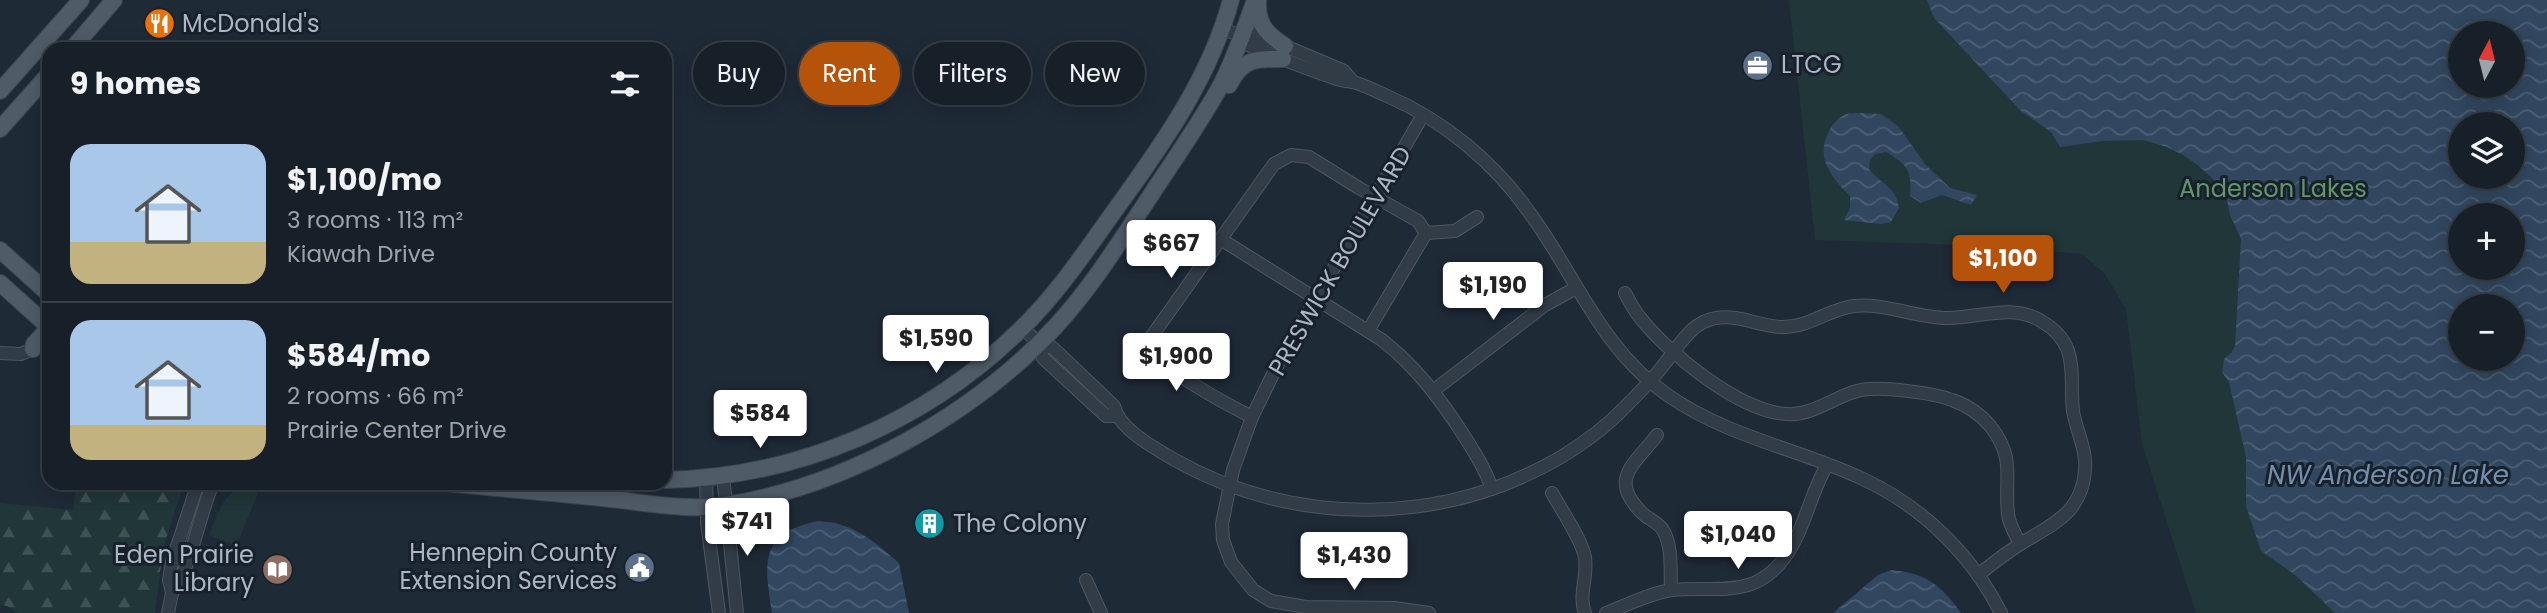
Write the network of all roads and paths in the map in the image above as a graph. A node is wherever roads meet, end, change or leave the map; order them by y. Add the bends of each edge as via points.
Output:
1 (81, 0) edge
2 (114, 0) edge
3 (1231, 0) edge
4 (1256, 0) edge
5 (1222, 29) junction
6 (1242, 36) junction
7 (44, 42) edge
8 (78, 42) edge
9 (42, 44) edge
10 (1284, 52) junction
11 (42, 82) edge
12 (0, 92) edge
13 (1423, 115) junction
14 (0, 129) edge
15 (1180, 151) junction
16 (1376, 197) junction
17 (1477, 217) dead end
18 (1426, 233) junction
19 (1222, 240) junction
20 (0, 250) edge
21 (0, 284) edge
22 (42, 288) edge
23 (1576, 288) junction
24 (1625, 293) dead end
25 (1317, 300) junction
26 (42, 322) edge
27 (1023, 328) junction
28 (1368, 331) junction
29 (42, 335) edge
30 (1038, 342) junction
31 (41, 347) edge
32 (1675, 352) junction
33 (0, 353) edge
34 (1650, 381) junction
35 (1433, 391) junction
36 (1251, 417) junction
37 (1657, 435) dead end
38 (1826, 465) junction
39 (723, 475) junction
40 (706, 477) junction
41 (672, 479) edge
42 (1229, 486) junction
43 (1492, 489) junction
44 (195, 490) edge
45 (210, 490) edge
46 (216, 490) edge
47 (523, 490) edge
48 (1552, 493) dead end
49 (725, 505) junction
50 (706, 507) junction
51 (202, 510) junction
52 (2020, 544) junction
53 (1978, 575) junction
54 (1086, 580) dead end
55 (1671, 590) junction
56 (172, 593) junction
57 (1269, 607) edge
58 (169, 613) edge
59 (719, 613) edge
60 (737, 613) edge
61 (1101, 613) edge
62 (1429, 613) edge
63 (1585, 613) edge
64 (1606, 613) edge
65 (2001, 613) edge

1 - 7 main road
2 - 8 main road
3 - 5 main road
4 - 6 main road
4 - 10 main road via 1262,26
5 - 6 street
5 - 27 main road via 1166,139
6 - 10 street via 1248,45
6 - 15 main road via 1222,82
9 - 12 main road
10 - 13 street
10 - 15 main road via 1239,68 1213,114
11 - 14 main road
13 - 16 street, PRESWICK BOULEVARD
13 - 23 street via 1463,142 1508,184
15 - 30 main road via 1097,275
16 - 18 street via 1418,220
16 - 19 street via 1309,157 1291,155 1274,163
16 - 25 street, PRESWICK BOULEVARD
17 - 18 street via 1455,231
18 - 28 street
19 - 25 street
19 - 36 street via 1148,339 1147,347 1181,377
20 - 22 main road
21 - 26 main road
23 - 34 street via 1600,327
23 - 35 street via 1545,304
24 - 32 street via 1638,315
25 - 28 street
25 - 36 street, PRESWICK BOULEVARD
27 - 30 street
27 - 39 main road via 981,366 929,403 875,432 812,456
28 - 35 street via 1401,354
29 - 31 main road via 34,344
30 - 42 street via 1043,358 1105,416 1116,416 1166,455
30 - 49 main road via 967,403 896,446 810,485
31 - 33 street via 21,354
32 - 34 street
32 - 52 street via 1733,396 1773,412 1801,414 1844,395 1879,388 1951,399 1967,407 1992,428 2001,443 2010,476 2008,514
32 - 52 street via 1691,330 1715,318 1798,326 1850,306 1948,318 2009,311 2042,321 2066,345 2071,361 2074,420 2085,471 2067,513
34 - 38 street via 1724,428
34 - 43 street via 1574,448
35 - 43 street via 1479,458
36 - 42 street, PRESWICK BOULEVARD
37 - 55 street via 1628,472 1624,488 1643,515 1662,528 1670,548
38 - 53 street via 1894,495 1950,540
38 - 55 street via 1800,532 1768,575 1736,589
39 - 40 main road
39 - 49 street
40 - 41 main road
40 - 50 street
42 - 43 street via 1303,506 1378,511 1442,503
42 - 57 street, PRESWICK BOULEVARD via 1223,540 1231,562
44 - 56 street via 172,562
45 - 51 street
46 - 51 street
47 - 50 main road
48 - 63 street via 1584,551
49 - 50 main road
49 - 60 street
50 - 59 street
51 - 56 street via 180,583
52 - 53 street
53 - 65 street
54 - 61 street
55 - 64 street
56 - 58 street
57 - 62 street via 1394,608

